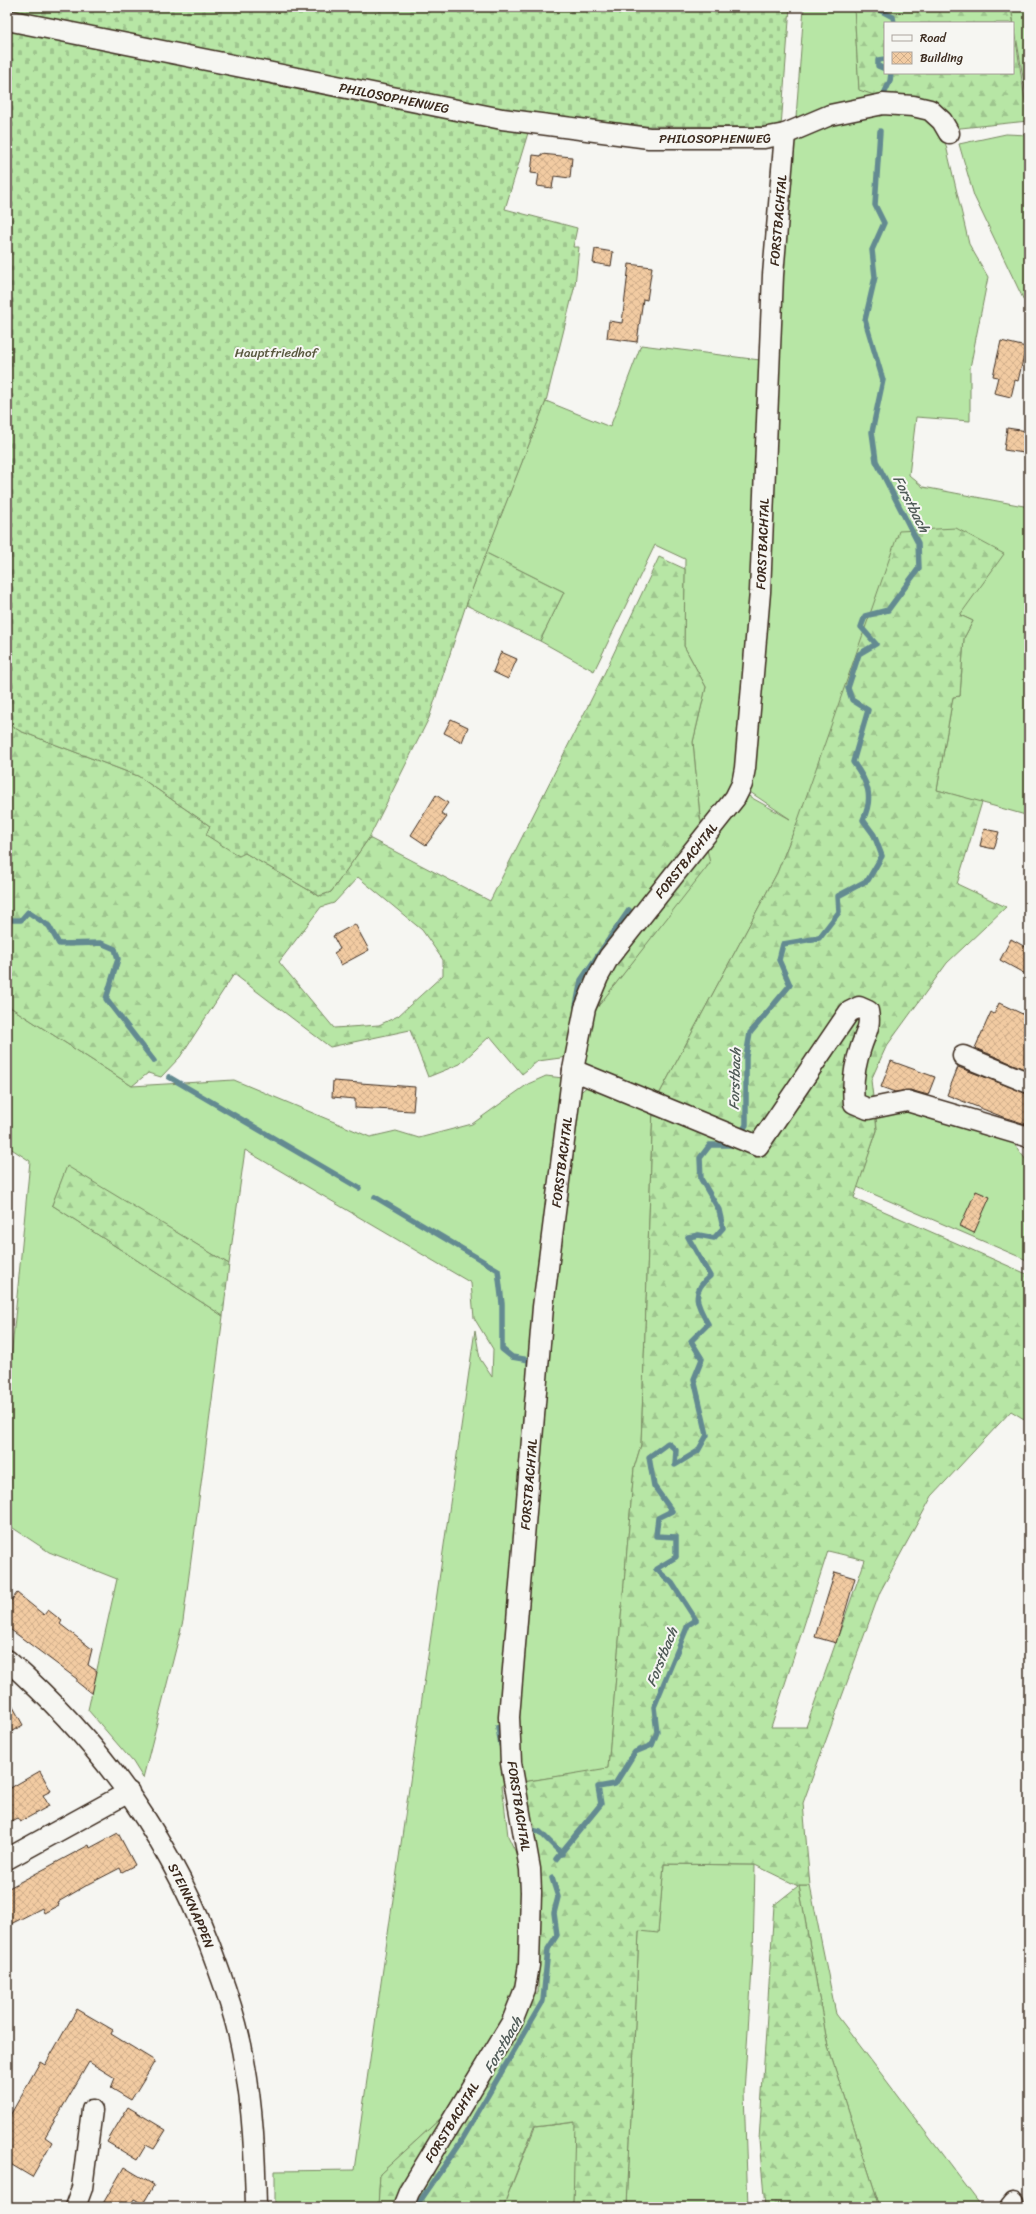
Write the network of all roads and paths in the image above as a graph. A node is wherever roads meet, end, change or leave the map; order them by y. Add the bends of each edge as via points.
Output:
1 (7, 20) edge
2 (949, 132) dead end
3 (786, 134) junction
4 (963, 1056) dead end
5 (573, 1070) junction
6 (1029, 1083) edge
7 (1029, 1137) edge
8 (7, 1660) edge
9 (129, 1792) junction
10 (7, 1859) edge
11 (92, 2110) dead end
12 (75, 2207) edge
13 (256, 2207) edge
14 (403, 2207) edge

1 - 3 street, PHILOSOPHENWEG via 517,121 649,138 764,138
2 - 3 street, PHILOSOPHENWEG via 930,110 883,104 830,115
3 - 5 street, FORSTBACHTAL via 773,275 760,592 742,784 723,816 633,926 598,977 585,1008
4 - 6 street
5 - 7 street via 758,1146 849,1012 859,1006 868,1011 870,1022 859,1054 853,1088 854,1103 868,1110 907,1101
5 - 14 street, FORSTBACHTAL via 536,1380 508,1717 511,1762 530,1869 529,1966 525,1989 512,2022 409,2192
8 - 9 street, STEINKNAPPEN via 40,1689 76,1727
9 - 10 street
9 - 13 street, STEINKNAPPEN via 158,1836 186,1888 206,1932 227,1994 244,2060 254,2134
11 - 12 street via 82,2188

